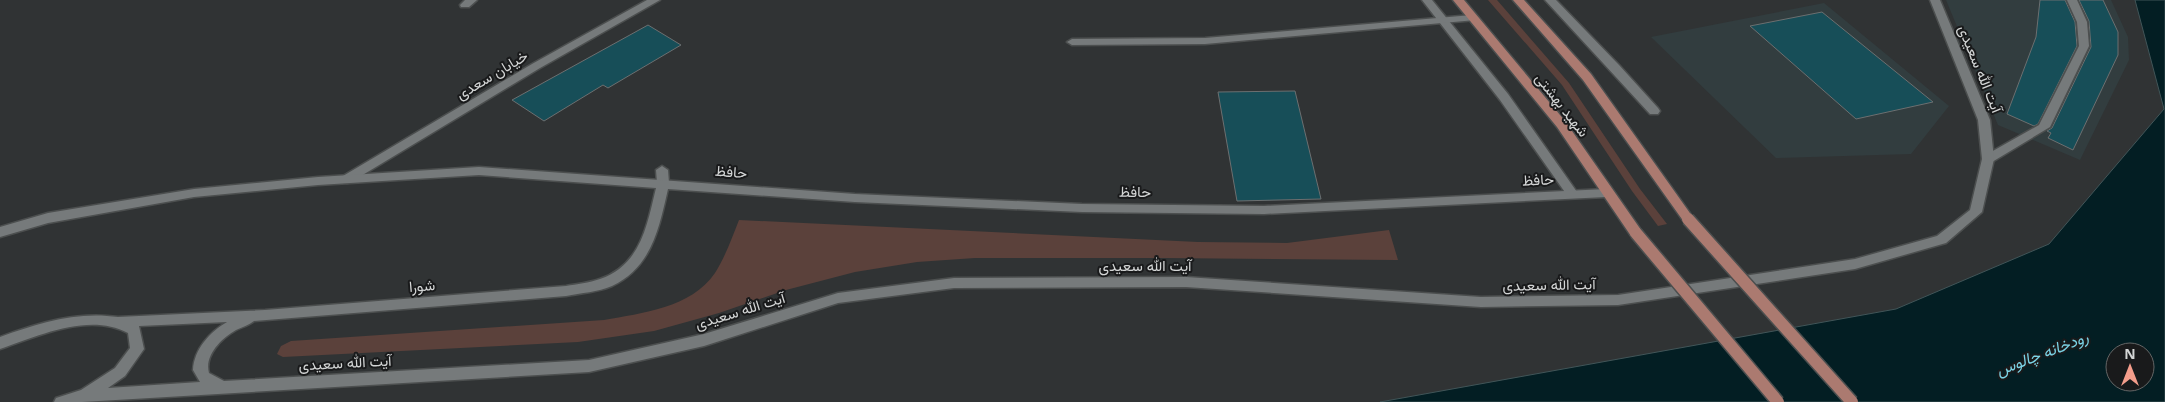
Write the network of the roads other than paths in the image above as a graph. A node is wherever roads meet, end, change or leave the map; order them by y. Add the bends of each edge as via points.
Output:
1 (655, 0) edge
2 (1427, 0) edge
3 (1458, 0) edge
4 (1518, 0) edge
5 (1550, 0) edge
6 (1935, 0) edge
7 (2072, 0) edge
8 (1472, 18) junction
9 (1443, 21) junction
10 (1072, 42) dead end
11 (1654, 111) dead end
12 (1988, 159) junction
13 (662, 177) junction
14 (347, 179) junction
15 (1606, 193) junction
16 (1573, 195) junction
17 (0, 232) edge
18 (265, 315) junction
19 (118, 322) junction
20 (36, 329) junction
21 (0, 338) edge
22 (0, 343) edge
23 (224, 386) junction
24 (85, 395) junction
25 (61, 402) edge
26 (1778, 402) edge
27 (1852, 402) edge

1 - 14 street, خیابان سعدی via 536,66
2 - 9 street
3 - 8 main road, شهید بهشتی
4 - 27 main road, bridge via 1587,78 1688,219
5 - 11 street
6 - 12 street, آیت الله سعیدی via 1984,120
7 - 12 street via 2082,22 2084,46 2044,127
8 - 9 street
8 - 15 main road, شهید بهشتی via 1560,124
9 - 10 street via 1205,41
9 - 16 street via 1504,97
12 - 23 street, آیت الله سعیدی via 1976,212 1941,240 1855,264 1618,300 1481,302 1186,282 954,283 838,298 704,340 589,366
13 - 14 street via 479,171
13 - 16 street, حافظ via 865,198 1082,208 1264,210
13 - 18 street, شورا via 649,242 633,265 606,282 566,290
14 - 17 street via 194,193 48,218
15 - 16 street, حافظ
15 - 26 main road, شهید بهشتی, bridge
18 - 19 street, شورا
18 - 23 street via 249,318 220,334 202,356 199,368 203,376 211,383
19 - 20 street, شورا via 84,321
19 - 24 street via 134,330 137,349 120,372
20 - 21 street
20 - 22 street
23 - 24 street, آیت الله سعیدی
24 - 25 street

